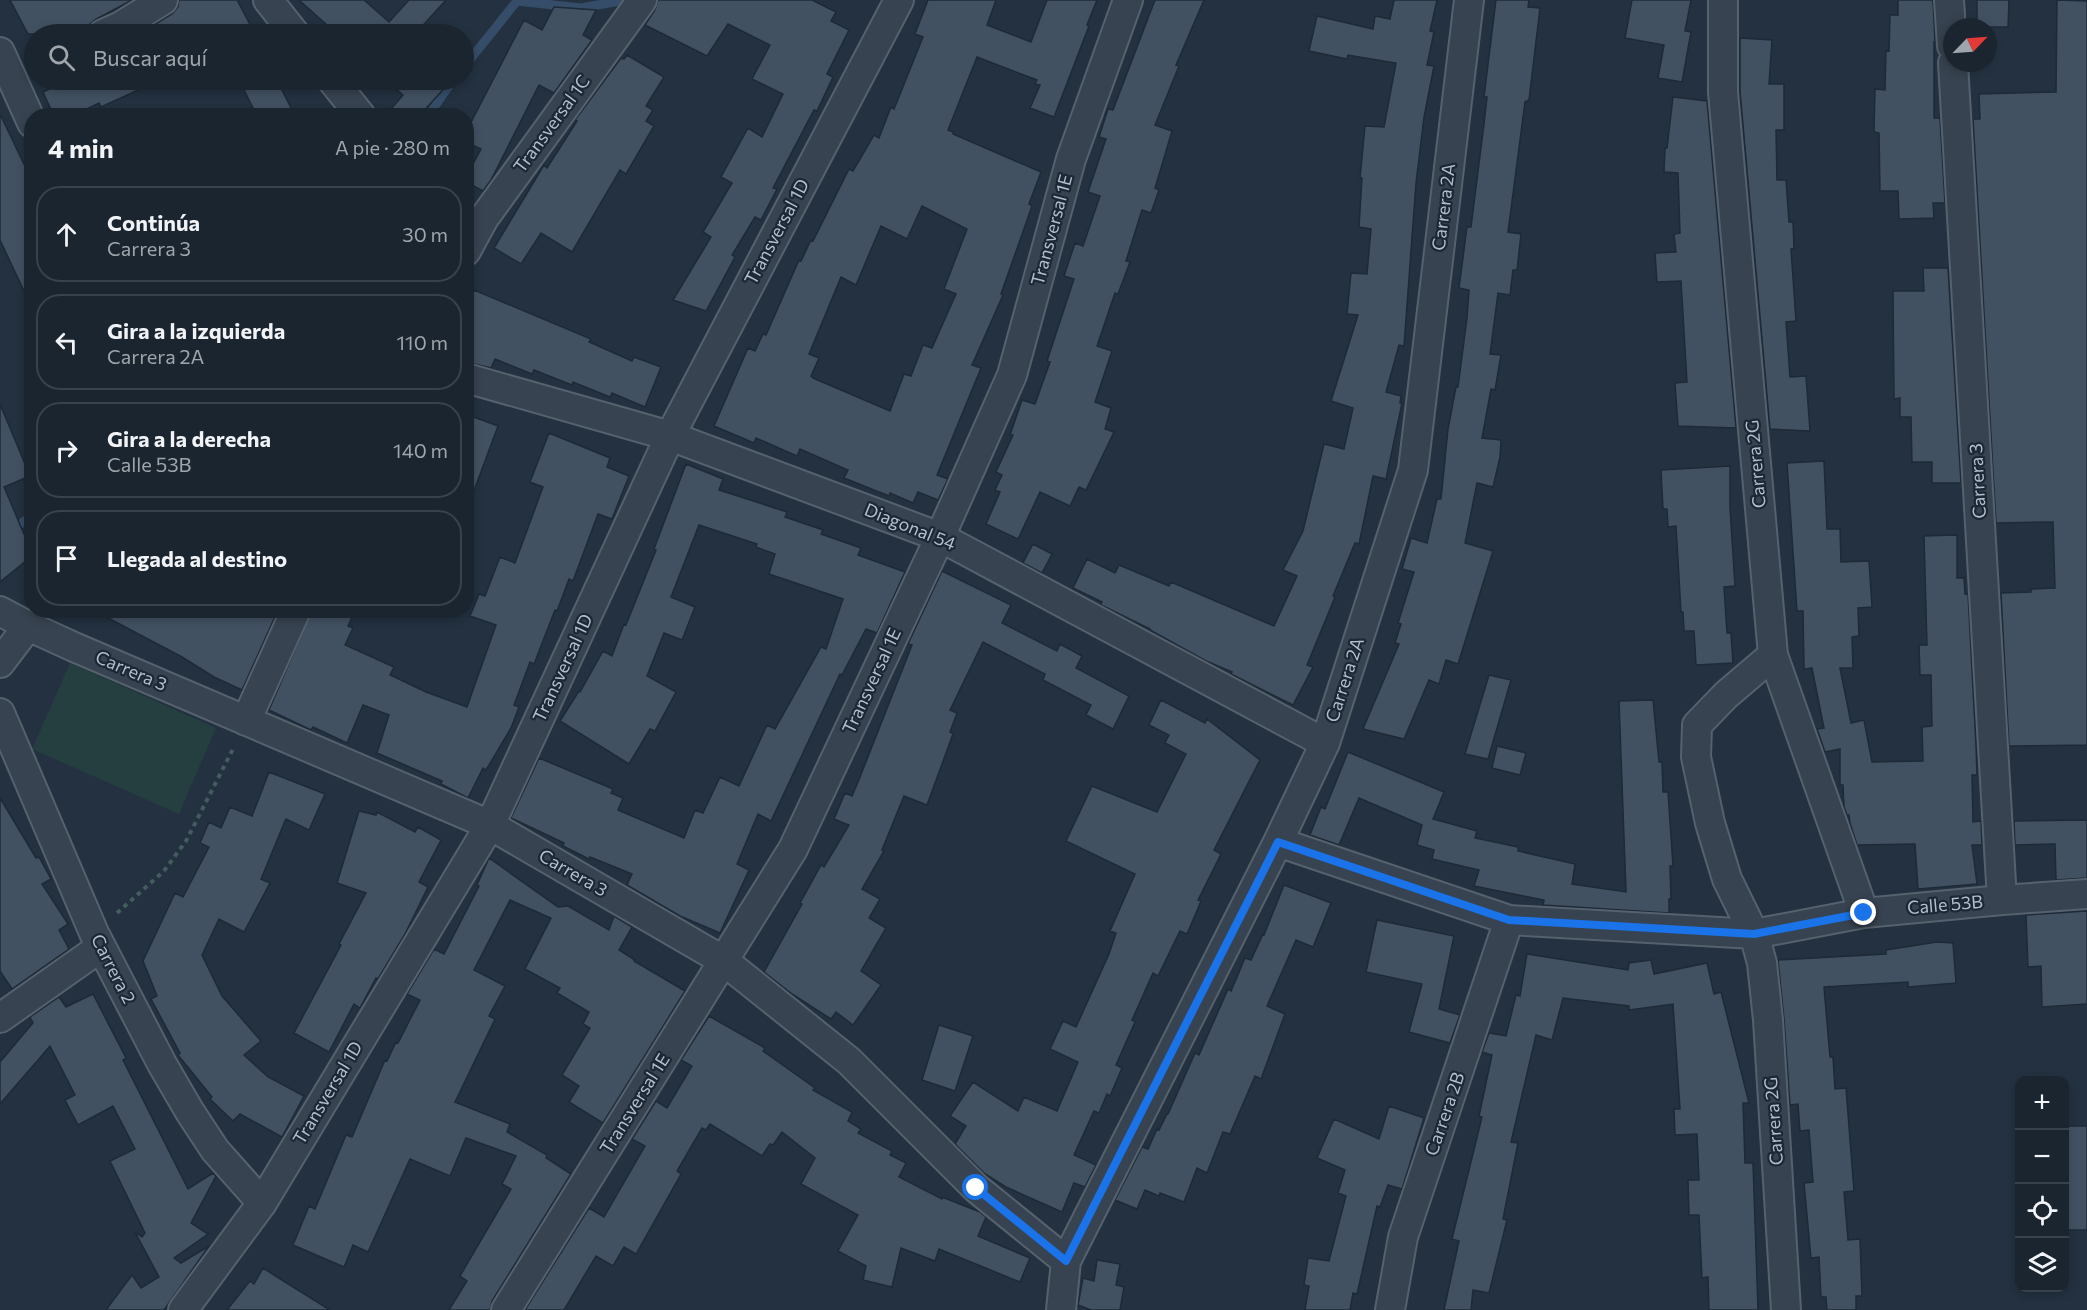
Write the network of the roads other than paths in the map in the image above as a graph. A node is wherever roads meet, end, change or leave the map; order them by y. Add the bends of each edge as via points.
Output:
1 (163, 0) edge
2 (268, 0) edge
3 (642, 0) edge
4 (1128, 0) edge
5 (1469, 0) edge
6 (1723, 0) edge
7 (1949, 0) edge
8 (897, 1) edge
9 (1950, 18) edge
10 (124, 24) edge
11 (287, 24) edge
12 (0, 52) edge
13 (1954, 72) edge
14 (16, 75) edge
15 (340, 90) edge
16 (27, 108) edge
17 (355, 108) edge
18 (475, 211) edge
19 (474, 380) edge
20 (669, 436) junction
21 (940, 537) junction
22 (0, 611) edge
23 (292, 618) edge
24 (35, 629) junction
25 (1773, 654) junction
26 (0, 663) edge
27 (0, 713) edge
28 (246, 721) junction
29 (1325, 743) junction
30 (490, 825) junction
31 (1278, 842) junction
32 (2087, 894) edge
33 (2002, 900) junction
34 (1864, 913) junction
35 (1509, 920) junction
36 (1754, 934) junction
37 (98, 940) junction
38 (724, 961) junction
39 (0, 1018) edge
40 (262, 1203) junction
41 (1066, 1261) junction
42 (183, 1310) edge
43 (506, 1310) edge
44 (1061, 1310) edge
45 (1390, 1310) edge
46 (1786, 1310) edge

1 - 10 street
2 - 11 street
3 - 18 street, Transversal 1C
4 - 21 street, Transversal 1E via 1071,159 1012,375
5 - 29 street, Carrera 2A via 1413,470
6 - 25 street, Carrera 2G via 1723,92
7 - 9 street
8 - 20 street, Transversal 1D
12 - 14 street
13 - 33 street, Carrera 3
14 - 16 street
15 - 17 street
19 - 20 street, Diagonal 54
20 - 21 street, Diagonal 54
20 - 30 street, Transversal 1D
21 - 29 street, Diagonal 54
21 - 38 street, Transversal 1E via 793,849
22 - 24 street, Carrera 3
23 - 28 street
24 - 26 street
24 - 28 street, Carrera 3
25 - 34 street, Carrera 2G
25 - 36 street, Carrera 2G via 1697,725 1696,757 1710,823 1727,879
27 - 37 street, Carrera 2
28 - 30 street, Carrera 3
29 - 31 street, Carrera 2A
30 - 38 street, Carrera 3
30 - 40 street, Transversal 1D
31 - 35 street, Calle 53B
31 - 41 street, Carrera 2A
32 - 33 street, Calle 53B
33 - 34 street, Calle 53B
34 - 36 street, Calle 53B
35 - 36 street, Calle 53B
35 - 45 street, Carrera 2B via 1403,1237
36 - 46 street, Carrera 2G via 1762,963 1767,1020
37 - 39 street
37 - 40 street, Carrera 2 via 190,1112 215,1150
38 - 41 street, Carrera 3 via 849,1061 976,1188
38 - 43 street, Transversal 1E
40 - 42 street, Transversal 1D
41 - 44 street, Carrera 2A

